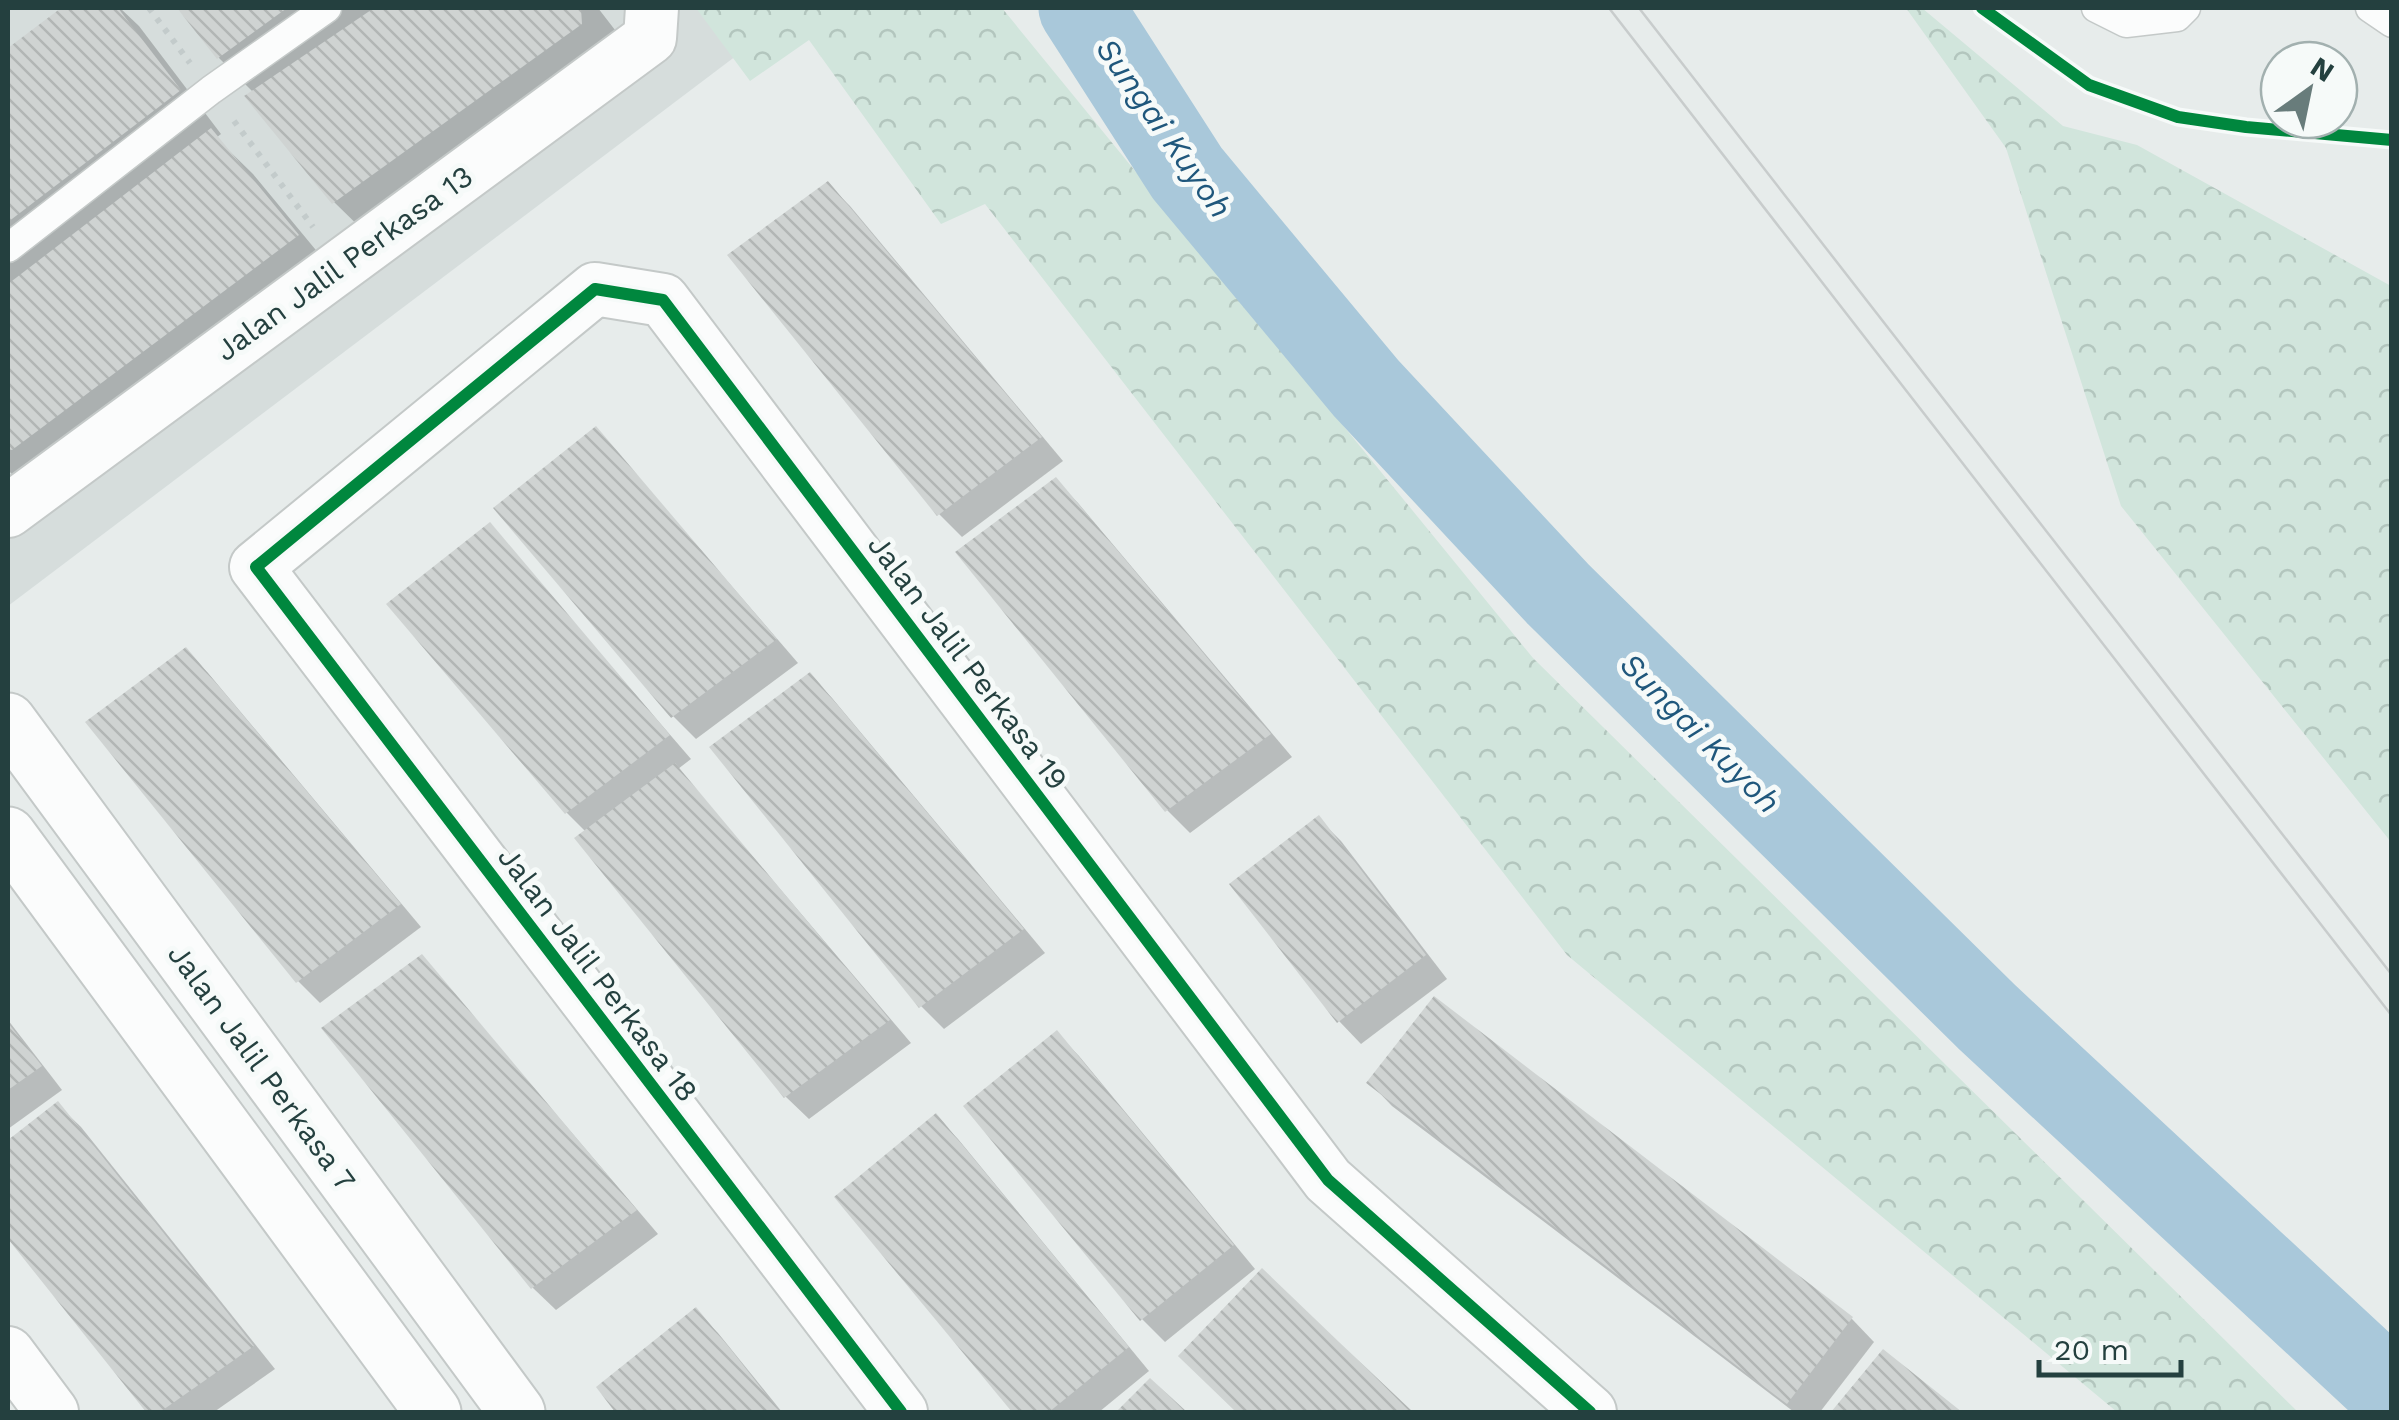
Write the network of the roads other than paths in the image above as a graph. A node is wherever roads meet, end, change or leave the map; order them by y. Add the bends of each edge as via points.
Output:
1 (326, 8) edge
2 (652, 8) edge
3 (2096, 8) edge
4 (2186, 8) edge
5 (2370, 8) edge
6 (2392, 23) edge
7 (8, 248) edge
8 (9, 505) edge
9 (256, 566) joint
10 (8, 721) edge
11 (8, 834) edge
12 (8, 1352) edge
13 (52, 1412) edge
14 (433, 1412) edge
15 (516, 1412) edge
16 (901, 1412) edge
17 (1590, 1412) edge

1 - 7 lane
2 - 8 street, Jalan Jalil Perkasa 13 via 650,38
3 - 4 lane via 2126,23 2177,17
5 - 6 lane
9 - 16 street, Jalan Jalil Perkasa 18
9 - 17 street, Jalan Jalil Perkasa 19 via 595,289 663,300 1328,1180
10 - 15 street, Jalan Jalil Perkasa 7
11 - 14 street
12 - 13 street

